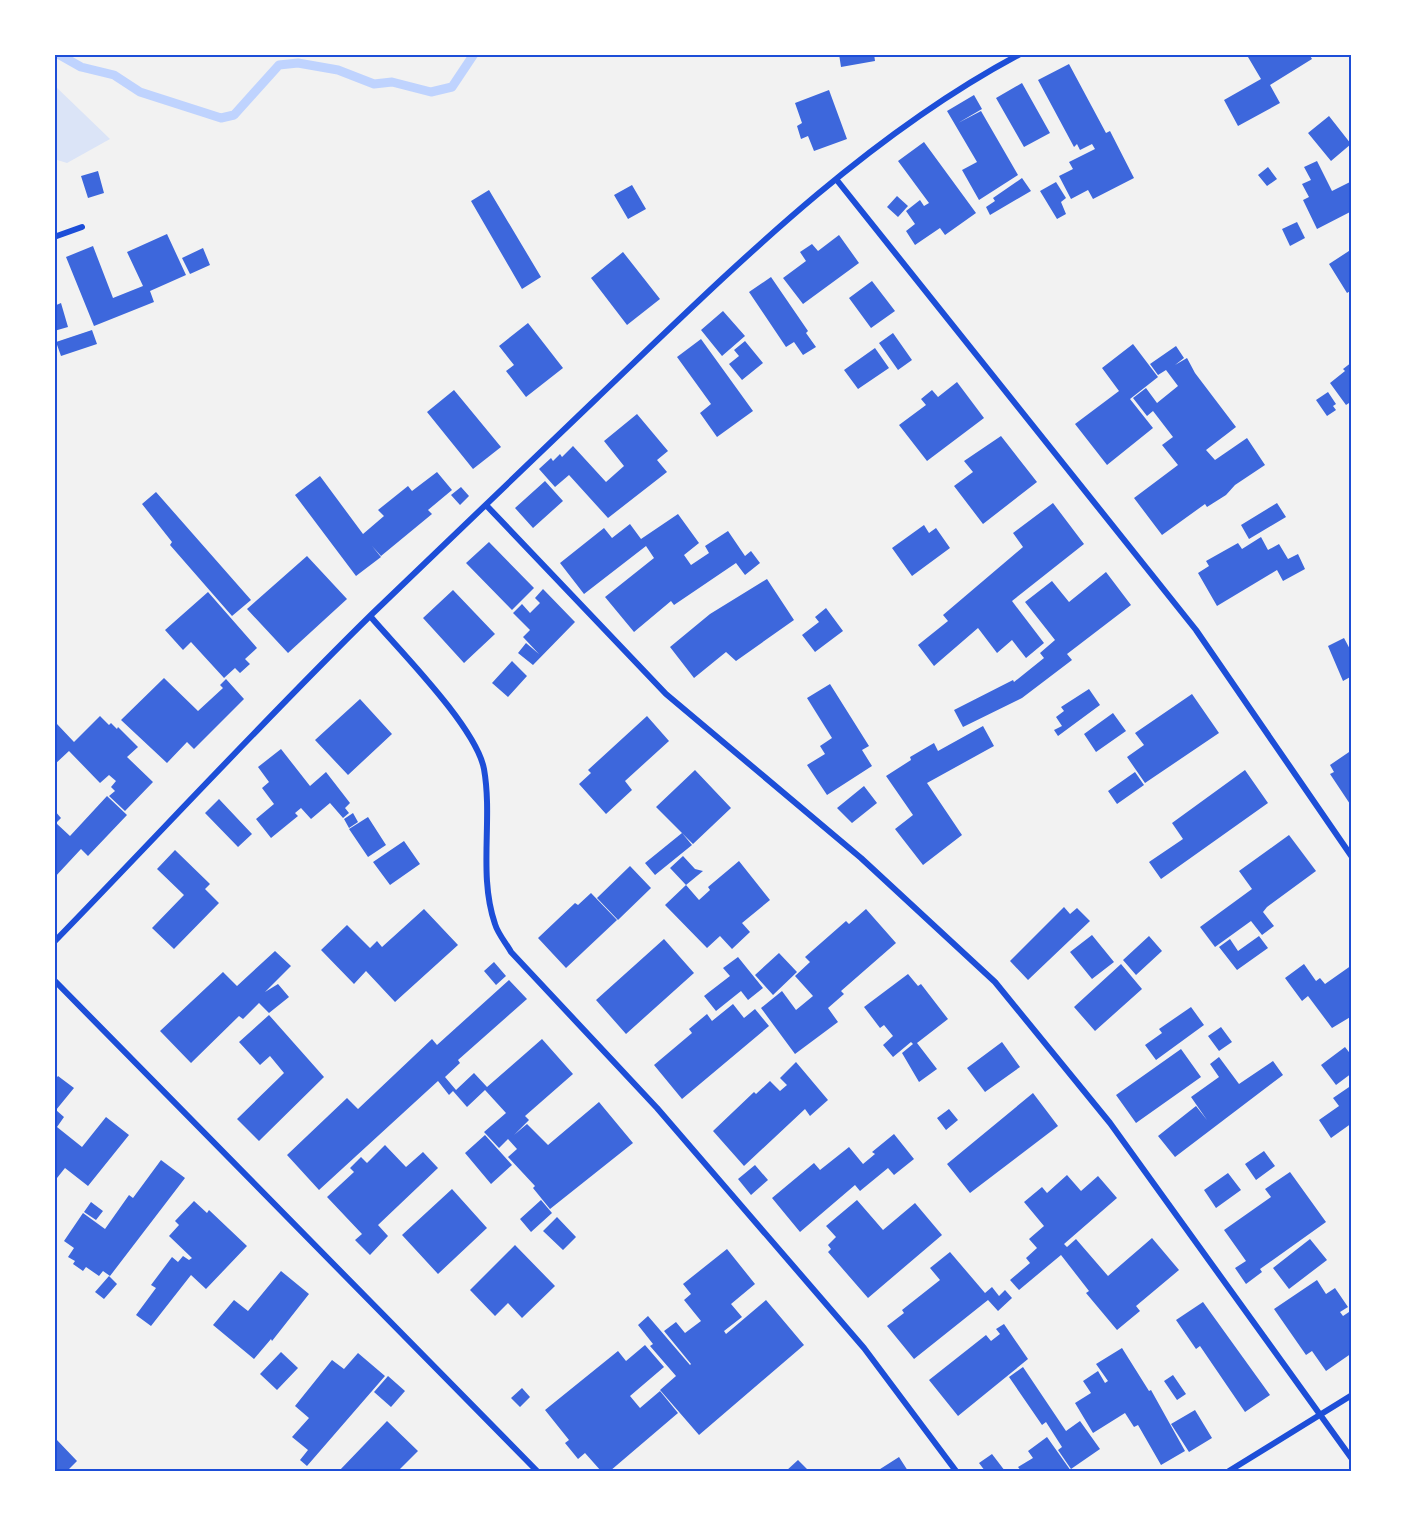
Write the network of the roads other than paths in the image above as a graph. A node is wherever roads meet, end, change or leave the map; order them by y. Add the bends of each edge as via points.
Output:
1 (1020, 54) edge
2 (836, 179) junction
3 (82, 227) dead end
4 (54, 237) edge
5 (486, 505) junction
6 (370, 616) junction
7 (1352, 857) edge
8 (54, 942) edge
9 (54, 980) edge
10 (1352, 1395) edge
11 (1319, 1416) junction
12 (1352, 1459) edge
13 (537, 1471) edge
14 (956, 1471) edge
15 (1229, 1471) edge

1 - 2 street via 914,120
2 - 5 street via 674,325
2 - 7 street via 1196,630
3 - 4 street
5 - 6 street
5 - 11 street via 666,694 861,858 995,982 1110,1124
6 - 8 street
6 - 14 street via 477,748 484,769 488,891 495,925 511,952 657,1108 856,1339
9 - 13 street
10 - 11 street
11 - 12 street
11 - 15 street

